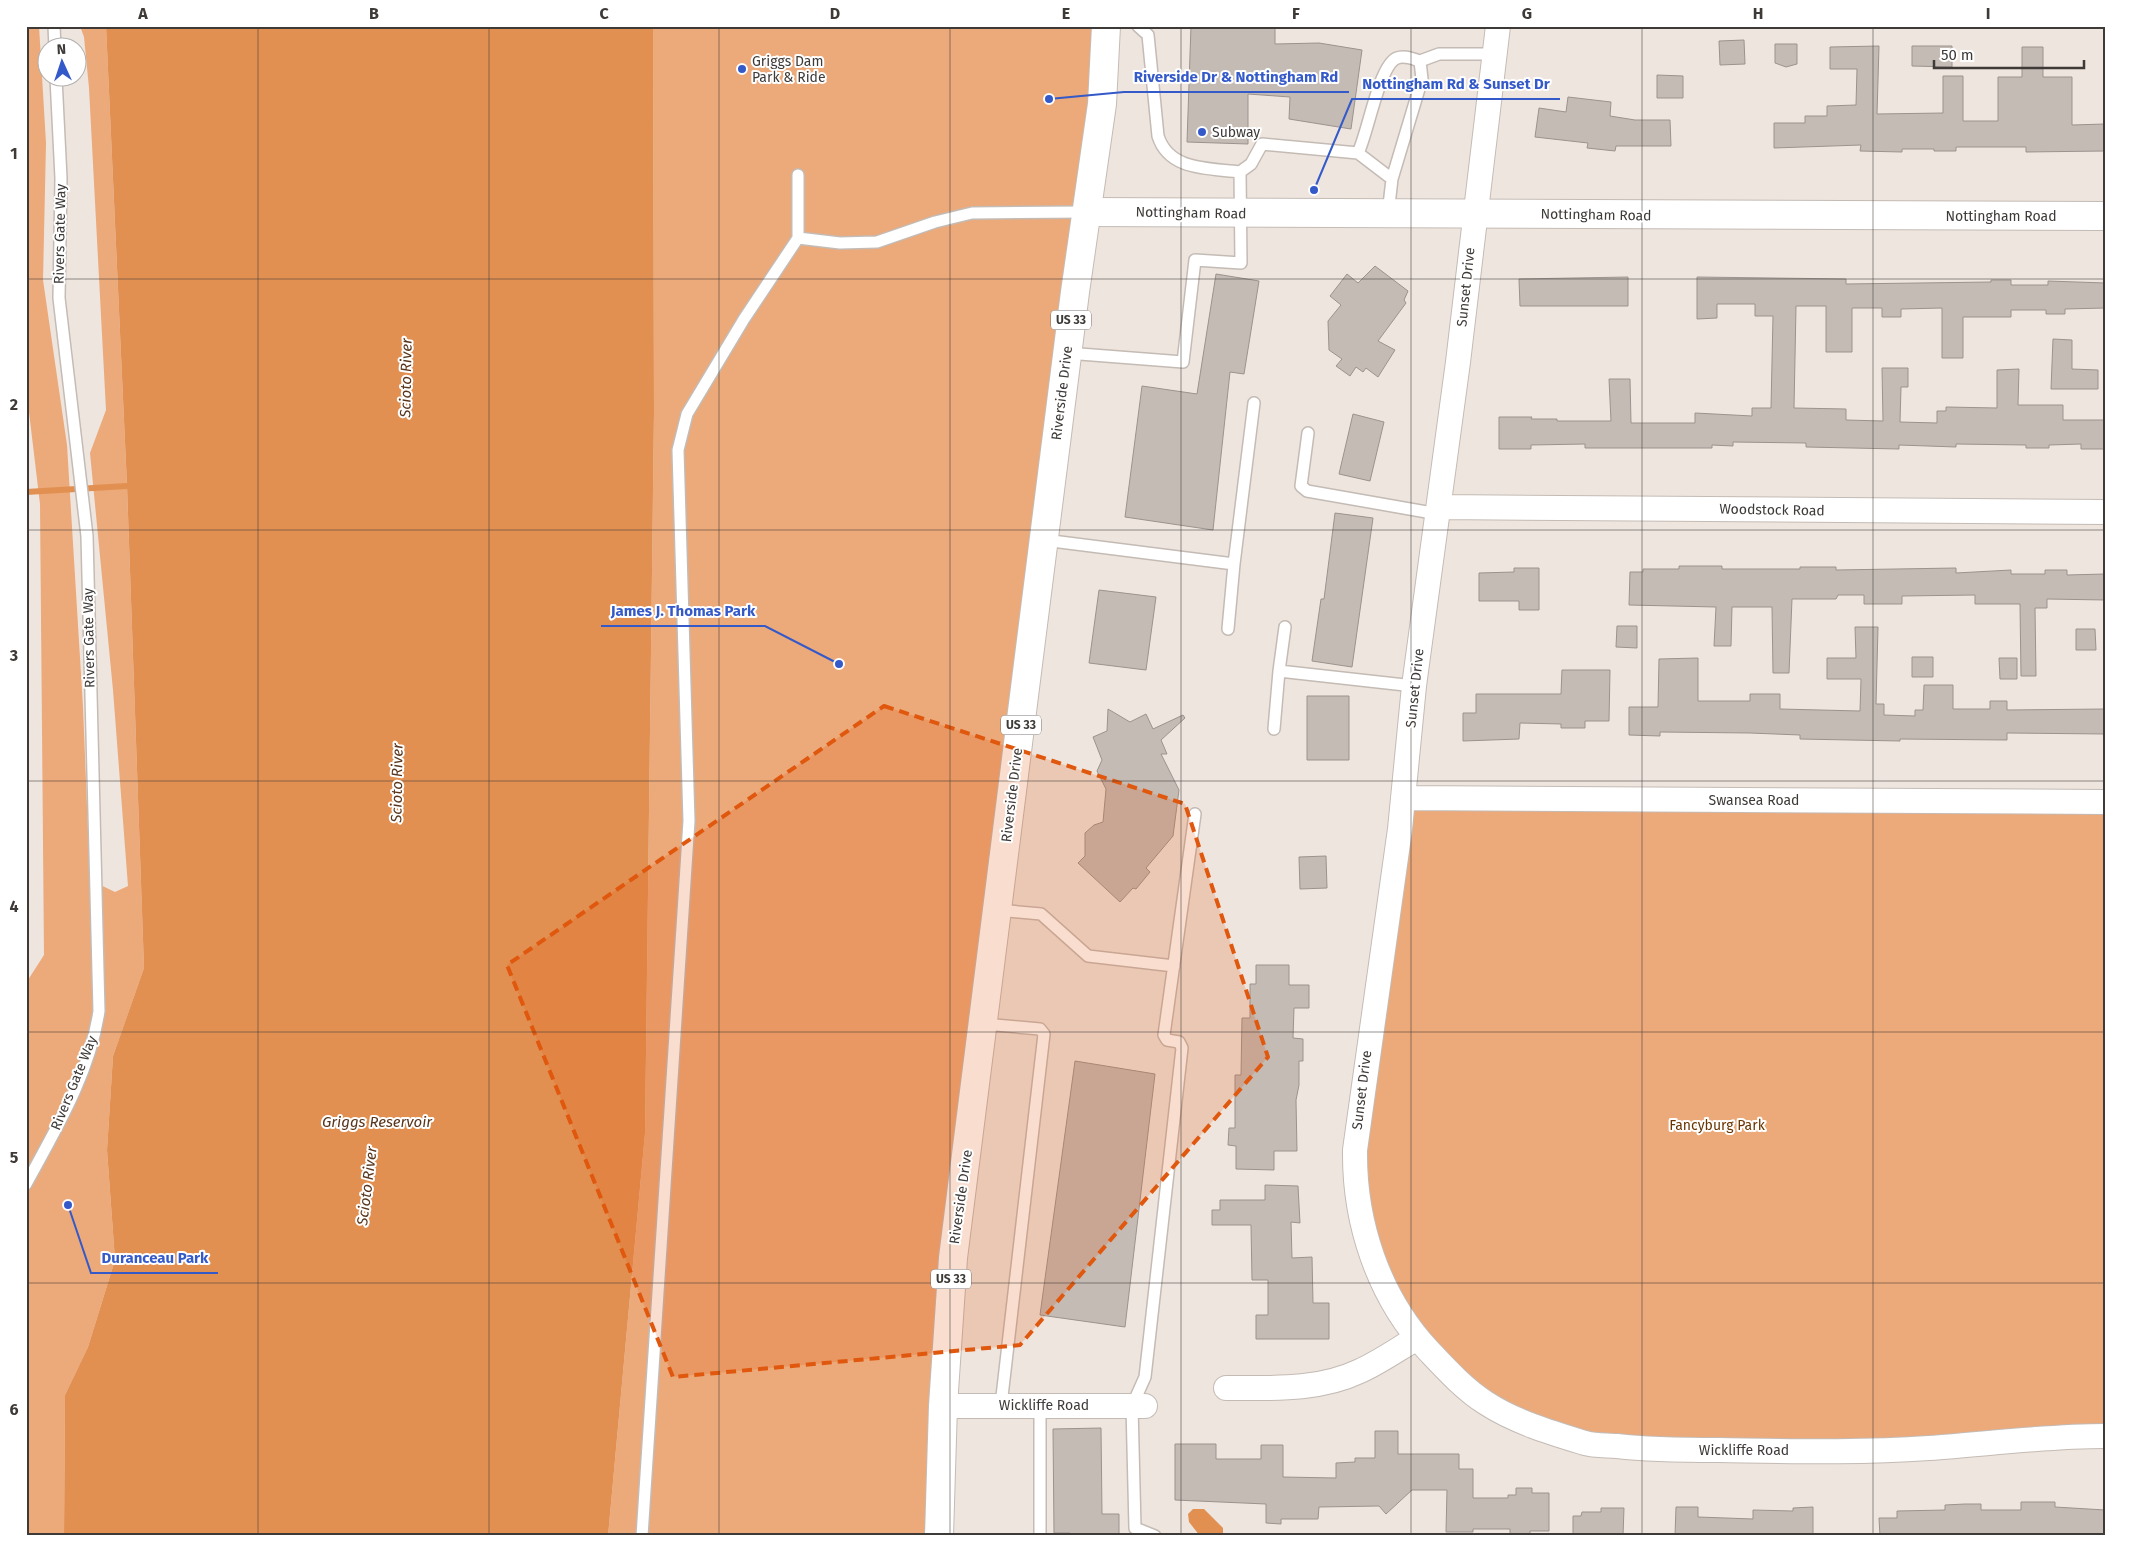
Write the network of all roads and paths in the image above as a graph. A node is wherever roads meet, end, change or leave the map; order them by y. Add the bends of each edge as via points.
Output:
1 (1106, 26) edge
2 (1138, 26) edge
3 (1498, 26) edge
4 (1495, 54) junction
5 (1420, 61) junction
6 (56, 88) edge
7 (1358, 153) junction
8 (1240, 172) junction
9 (798, 175) dead end
10 (1392, 179) junction
11 (1088, 212) junction
12 (1475, 213) junction
13 (1240, 214) junction
14 (1388, 214) junction
15 (2105, 216) edge
16 (798, 238) junction
17 (1067, 353) junction
18 (1254, 403) dead end
19 (1308, 433) dead end
20 (1438, 510) junction
21 (2105, 512) edge
22 (1044, 540) junction
23 (1234, 564) junction
24 (1285, 627) dead end
25 (1228, 629) dead end
26 (1280, 671) junction
27 (1414, 686) junction
28 (1274, 729) dead end
29 (1403, 798) junction
30 (2105, 802) edge
31 (1195, 814) dead end
32 (998, 910) junction
33 (1174, 966) junction
34 (984, 1024) junction
35 (26, 1184) edge
36 (1416, 1338) junction
37 (1226, 1388) dead end
38 (1001, 1405) junction
39 (943, 1406) junction
40 (1040, 1406) junction
41 (1138, 1406) junction
42 (2105, 1436) edge
43 (642, 1536) edge
44 (939, 1536) edge
45 (1040, 1536) edge
46 (1155, 1536) edge

1 - 11 main road, Riverside Drive / US 33 via 1104,91
2 - 8 lane via 1148,35 1162,149 1189,166
3 - 4 street, Sunset Drive
4 - 5 lane via 1439,54
4 - 12 street, Sunset Drive
5 - 7 lane via 1409,57 1397,58 1384,69
5 - 10 lane via 1422,79
6 - 35 lane, Rivers Gate Way via 61,178 59,298 87,536 99,1011 95,1036 65,1113
7 - 8 lane via 1262,144 1251,164
7 - 10 lane
8 - 13 lane
9 - 16 lane
10 - 14 lane
11 - 13 main road, Nottingham Road
11 - 16 lane via 972,213 877,242 840,243
11 - 17 main road, Riverside Drive / US 33
12 - 14 main road, Nottingham Road
12 - 15 main road, Nottingham Road
12 - 20 street, Sunset Drive
13 - 14 main road, Nottingham Road
13 - 17 lane via 1241,263 1195,260 1183,362
16 - 43 lane via 687,414 678,450 688,821
17 - 22 main road, Riverside Drive / US 33
18 - 23 lane
19 - 20 lane via 1301,486 1307,491
20 - 21 street, Woodstock Road
20 - 27 street, Sunset Drive
22 - 23 lane
22 - 32 main road, Riverside Drive / US 33
23 - 25 lane
24 - 26 lane
26 - 27 lane
26 - 28 lane
27 - 29 street, Sunset Drive
29 - 30 street, Swansea Road
29 - 36 street, Sunset Drive via 1361,1091 1354,1176 1361,1213 1382,1283
31 - 33 lane
32 - 33 lane via 1041,914 1088,956
32 - 34 main road, Riverside Drive / US 33
33 - 41 lane via 1164,1035 1167,1040 1179,1042 1182,1048 1145,1377
34 - 38 lane via 1040,1029 1044,1034
34 - 39 main road, Riverside Drive / US 33 via 953,1258
36 - 37 street via 1359,1372 1326,1383
36 - 42 street, Wickliffe Road via 1486,1403 1532,1426 1588,1444 1645,1449 1830,1451
38 - 39 street, Wickliffe Road
38 - 40 street, Wickliffe Road
39 - 44 main road, Riverside Drive / US 33
40 - 41 street, Wickliffe Road
40 - 45 lane
41 - 46 lane via 1134,1528

